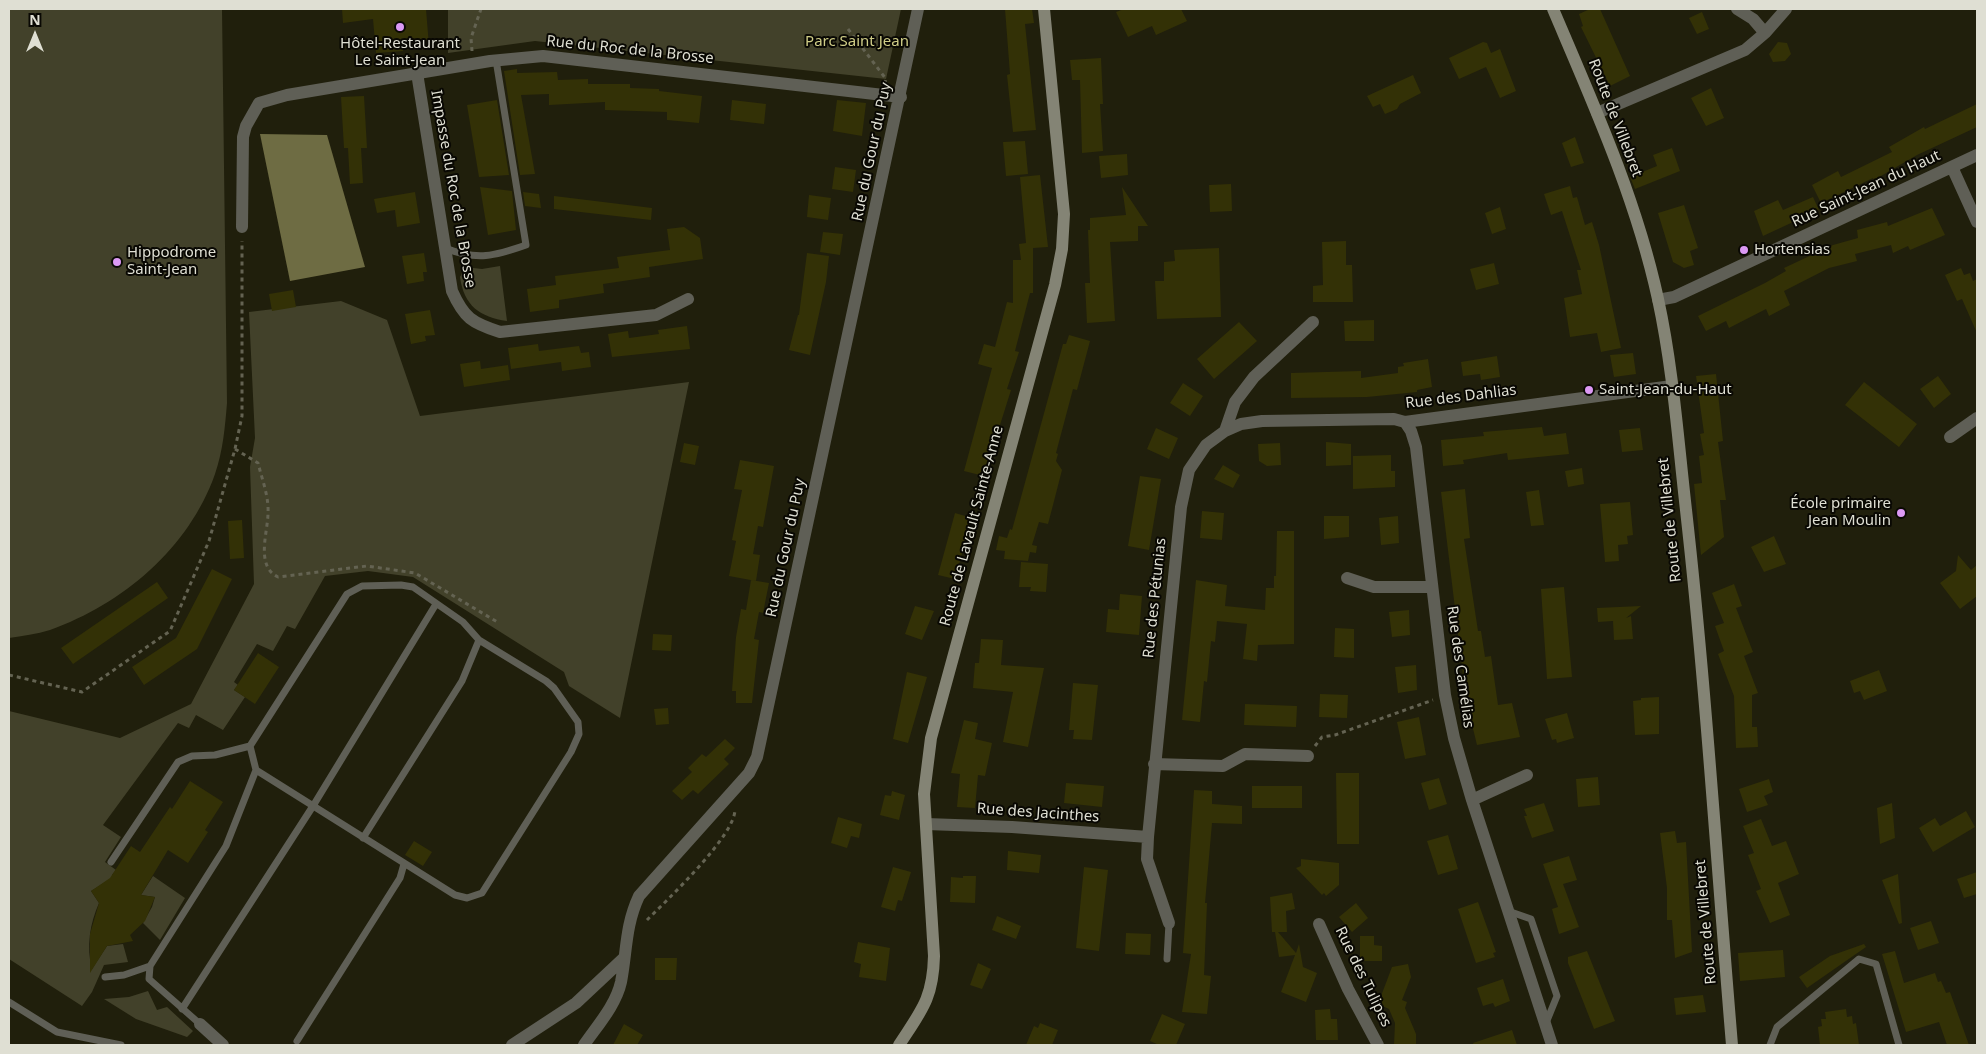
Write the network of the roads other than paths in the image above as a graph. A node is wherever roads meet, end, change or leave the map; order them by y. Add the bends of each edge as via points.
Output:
1 (918, 9) edge
2 (1044, 9) edge
3 (1553, 9) edge
4 (1737, 9) edge
5 (1786, 9) edge
6 (1765, 33) junction
7 (496, 60) junction
8 (417, 73) junction
9 (901, 97) junction
10 (1597, 113) junction
11 (1977, 155) edge
12 (1952, 167) junction
13 (1977, 222) edge
14 (242, 228) road end
15 (445, 248) junction
16 (688, 299) dead end
17 (1658, 300) junction
18 (1313, 322) dead end
19 (1672, 386) junction
20 (1977, 418) edge
21 (1405, 422) junction
22 (1226, 431) junction
23 (1950, 437) dead end
24 (1347, 578) dead end
25 (1432, 587) junction
26 (436, 604) junction
27 (480, 640) junction
28 (250, 746) junction
29 (1308, 756) road end
30 (1154, 764) junction
31 (256, 770) junction
32 (1527, 775) dead end
33 (1472, 800) junction
34 (313, 806) junction
35 (926, 824) junction
36 (1148, 837) junction
37 (363, 838) junction
38 (111, 862) dead end
39 (404, 864) junction
40 (1508, 911) junction
41 (1168, 923) joint
42 (1319, 924) dead end
43 (624, 958) junction
44 (1167, 959) dead end
45 (150, 966) junction
46 (105, 976) dead end
47 (9, 1002) edge
48 (182, 1008) junction
49 (200, 1024) joint
50 (1545, 1026) junction
51 (297, 1041) dead end
52 (121, 1045) edge
53 (223, 1045) edge
54 (512, 1045) edge
55 (584, 1045) edge
56 (899, 1045) edge
57 (1378, 1045) edge
58 (1552, 1045) edge
59 (1732, 1045) edge
60 (1770, 1045) edge
61 (1899, 1045) edge

1 - 9 street, Rue du Gour du Puy
2 - 35 street, Route de Lavault Sainte-Anne via 1064,214 1062,249 1055,285 931,738 924,794
3 - 10 street, Route de Villebret
4 - 6 street via 1753,19
5 - 6 street
6 - 10 street via 1745,50
7 - 8 street, Rue du Roc de la Brosse
7 - 9 street, Rue du Roc de la Brosse via 543,56
7 - 15 lane via 526,245 481,257
8 - 14 street, Rue du Roc de la Brosse via 287,95 260,103 246,126 243,138
8 - 15 street, Impasse du Roc de la Brosse
9 - 43 street, Rue du Gour du Puy via 757,757 749,773 639,896 630,916
10 - 17 street, Route de Villebret via 1631,205
11 - 12 street, Rue Saint-Jean du Haut
12 - 13 street
12 - 17 street, Rue Saint-Jean du Haut via 1674,297
15 - 16 street, Impasse du Roc de la Brosse via 452,291 461,311 480,326 500,332 656,315
17 - 19 street, Route de Villebret
18 - 22 street via 1254,377 1235,402
19 - 21 street, Rue des Dahlias
19 - 59 street, Route de Villebret via 1708,725
20 - 23 street
21 - 22 street, Rue des Dahlias via 1394,419 1262,421 1241,424
21 - 25 street, Rue des Camélias via 1412,431 1416,447
22 - 30 street, Rue des Pétunias via 1206,445 1190,470 1181,507
24 - 25 street via 1374,587
25 - 33 street, Rue des Camélias via 1445,695
26 - 27 lane via 463,622
26 - 28 lane via 413,587 401,585 362,586 347,594
26 - 34 lane
27 - 37 lane via 462,681
27 - 39 lane via 546,680 578,722 579,734 571,752 482,893 467,898 455,895
28 - 31 lane
28 - 38 lane via 215,755 192,756 178,762
29 - 30 street via 1245,754 1223,766
30 - 36 street, Rue des Pétunias
31 - 34 lane
31 - 45 lane via 226,846
32 - 33 street
33 - 40 street, Rue des Camélias
34 - 37 lane
34 - 48 lane
35 - 36 street, Rue des Jacinthes
35 - 56 street, Route de Lavault Sainte-Anne via 934,979 928,998
36 - 41 street, Rue des Pétunias via 1147,859
37 - 39 lane
39 - 51 lane via 400,878
40 - 50 street, Rue des Camélias
40 - 50 lane via 1531,919 1557,996
41 - 44 lane
42 - 57 street, Rue des Tulipes
43 - 54 street via 576,1004
43 - 55 street, Rue du Gour du Puy via 614,1000
45 - 46 lane via 124,975
45 - 48 lane via 150,979
47 - 52 lane via 57,1032
48 - 49 lane
49 - 53 street
50 - 58 street, Rue des Camélias
60 - 61 lane via 1777,1027 1859,959 1876,964

